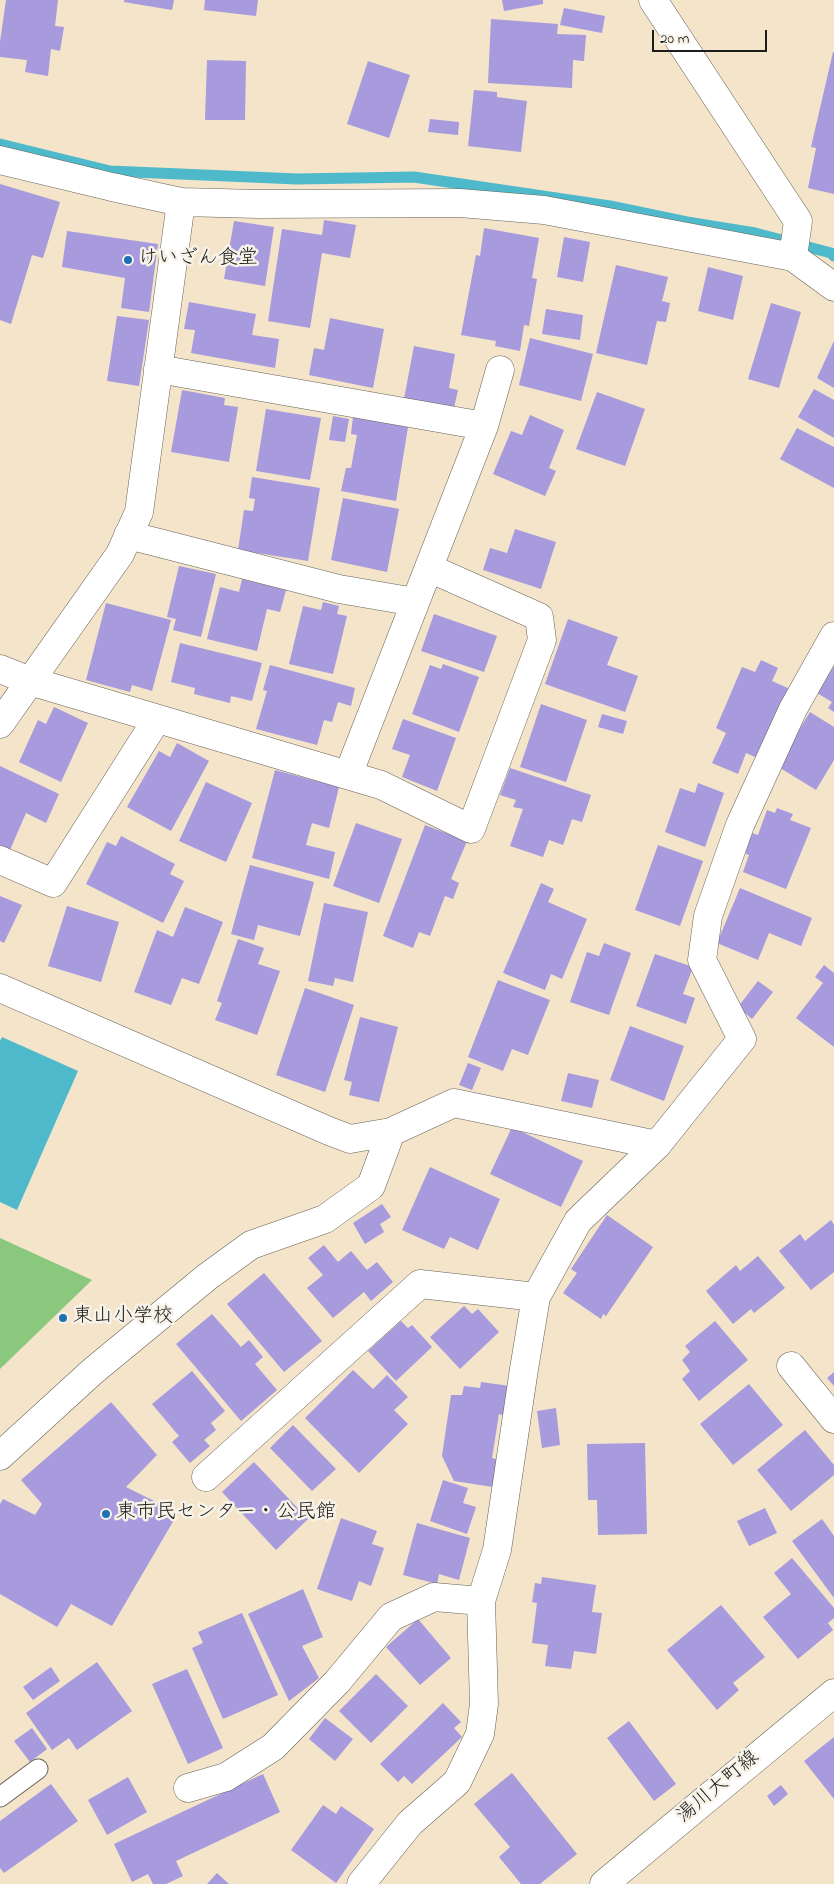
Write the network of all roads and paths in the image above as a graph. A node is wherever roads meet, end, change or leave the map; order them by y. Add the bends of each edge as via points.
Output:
1 (653, 0) edge
2 (0, 160) edge
3 (181, 202) junction
4 (793, 257) junction
5 (834, 288) edge
6 (158, 369) junction
7 (500, 370) dead end
8 (484, 426) junction
9 (128, 535) junction
10 (429, 568) junction
11 (415, 602) junction
12 (834, 636) edge
13 (0, 669) edge
14 (30, 681) junction
15 (157, 719) junction
16 (0, 724) edge
17 (348, 775) junction
18 (0, 860) edge
19 (0, 988) edge
20 (391, 1132) junction
21 (657, 1146) junction
22 (536, 1297) junction
23 (792, 1366) dead end
24 (834, 1419) edge
25 (0, 1456) edge
26 (206, 1477) dead end
27 (482, 1600) junction
28 (834, 1693) edge
29 (38, 1769) dead end
30 (188, 1788) dead end
31 (0, 1797) edge
32 (361, 1884) edge
33 (604, 1884) edge

1 - 4 street via 798,221
2 - 3 street
3 - 4 street via 460,203 534,209
3 - 6 street
4 - 5 street
6 - 8 street
6 - 9 street via 139,512
7 - 8 street
8 - 10 street
9 - 11 street via 339,589
9 - 14 street via 120,554
10 - 11 street
10 - 17 street via 539,617 542,640 471,829 380,785
11 - 17 street
12 - 21 street via 793,709 744,816 708,916 702,960 742,1039
13 - 14 street
14 - 15 street
14 - 16 street
15 - 17 street
15 - 18 street via 53,883
19 - 20 street via 350,1139
20 - 21 street via 454,1103
20 - 25 street via 371,1186 325,1219 251,1245 236,1255 93,1371
21 - 22 street via 578,1221
22 - 26 street via 420,1284
22 - 27 street via 497,1550
23 - 24 street
27 - 30 street via 434,1597 391,1617 337,1682 272,1747 226,1777
27 - 32 street via 484,1704 480,1734 457,1782 410,1823
28 - 33 street, 湯川大町線
29 - 31 lane

